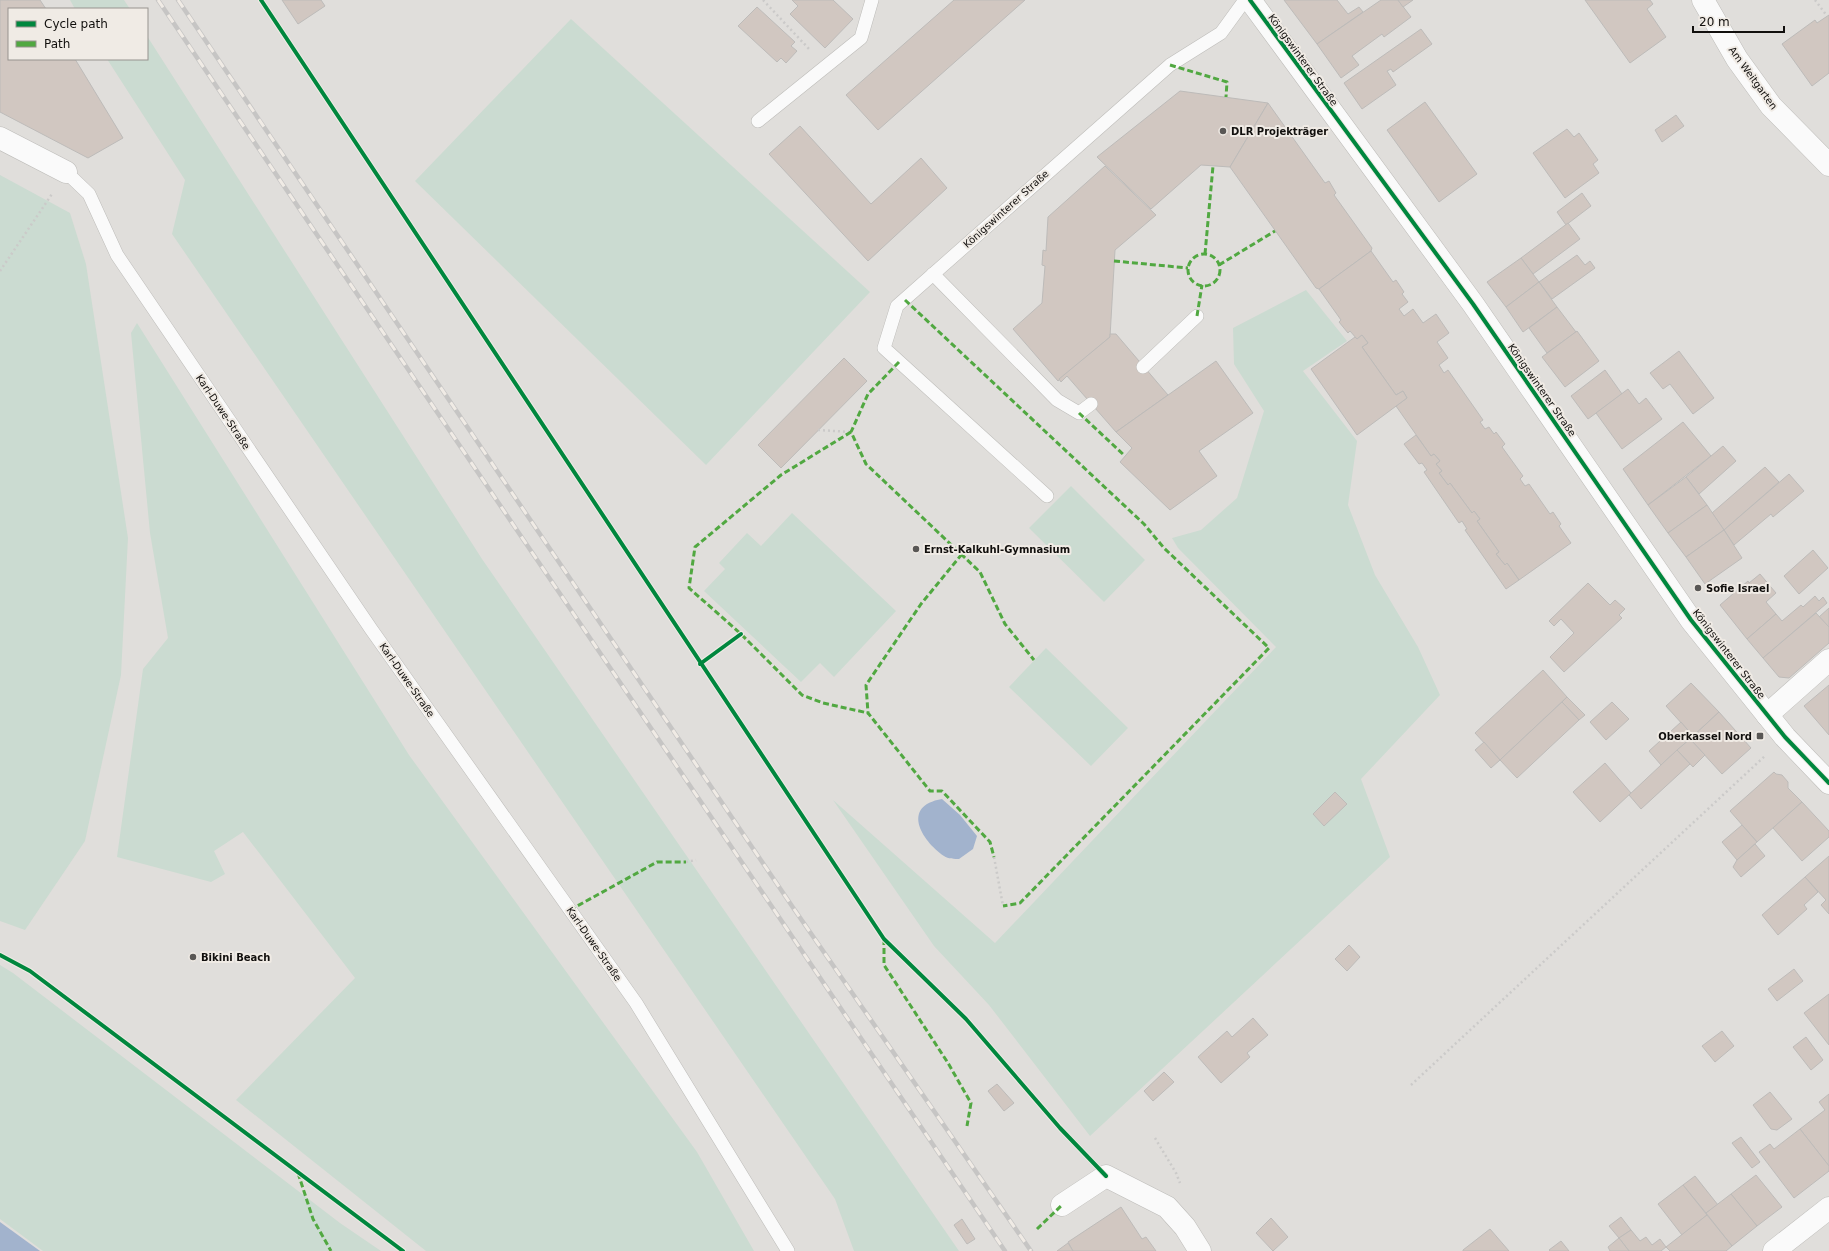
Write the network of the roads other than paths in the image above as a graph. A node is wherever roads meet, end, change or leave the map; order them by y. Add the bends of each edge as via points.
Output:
1 (872, 0) edge
2 (1245, 0) edge
3 (1250, 0) edge
4 (1703, 0) edge
5 (758, 121) dead end
6 (0, 138) edge
7 (1829, 165) edge
8 (66, 172) joint
9 (933, 274) junction
10 (1197, 316) dead end
11 (1144, 367) dead end
12 (1092, 404) dead end
13 (1047, 496) dead end
14 (1829, 660) edge
15 (1767, 715) junction
16 (1829, 783) edge
17 (1062, 1205) dead end
18 (1829, 1208) edge
19 (788, 1251) edge
20 (1200, 1251) edge
21 (1774, 1251) edge

1 - 5 lane via 861,38
2 - 9 lane, Königswinterer Straße via 1221,33 1170,65
3 - 15 main road, Königswinterer Straße via 1473,304 1691,620
4 - 7 main road, Am Weitgarten via 1737,59 1771,106
6 - 8 main road, Karl-Duwe-Straße
8 - 19 lane, Karl-Duwe-Straße via 88,194 117,256 367,623 636,1003
9 - 12 lane via 1057,400 1079,413
9 - 13 lane, Königswinterer Straße via 897,306 884,348
10 - 11 lane
14 - 15 main road
15 - 16 main road, Königswinterer Straße
17 - 20 main road via 1106,1176 1167,1207 1185,1227
18 - 21 main road

